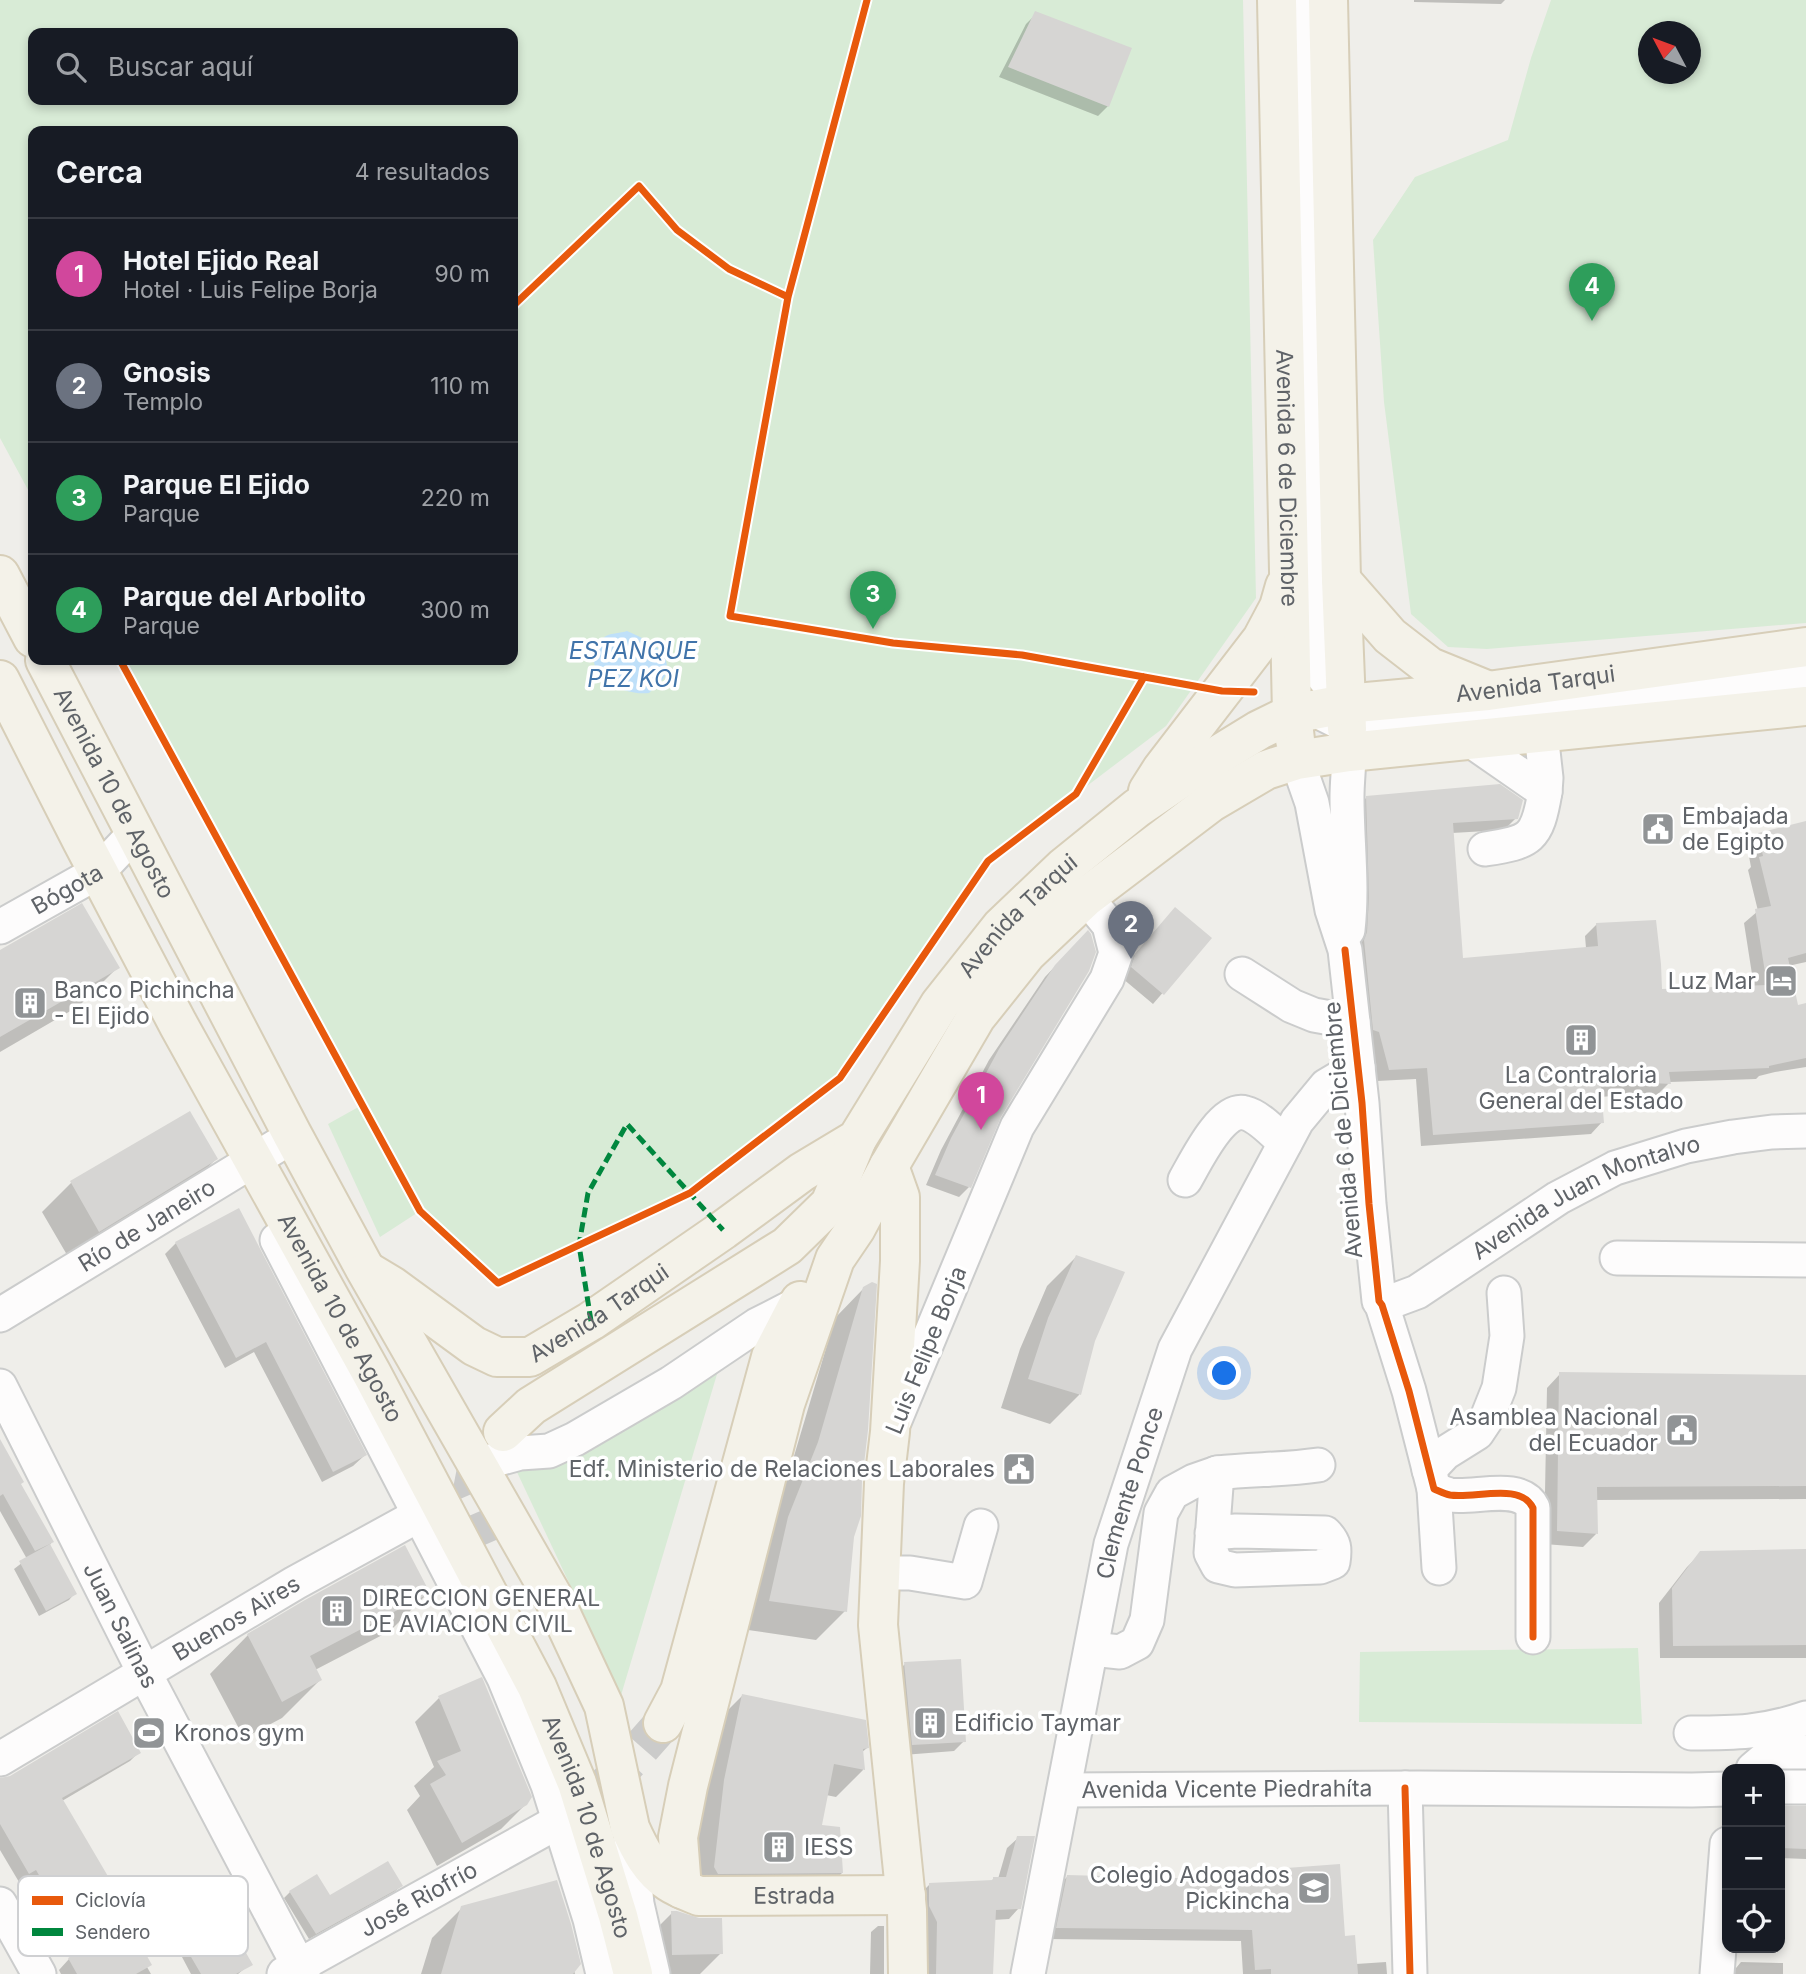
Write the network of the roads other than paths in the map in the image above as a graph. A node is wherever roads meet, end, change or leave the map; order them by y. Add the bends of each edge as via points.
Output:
1 (1277, 0) edge
2 (1292, 0) edge
3 (1305, 0) edge
4 (1328, 0) edge
5 (0, 556) edge
6 (1290, 564) junction
7 (0, 575) edge
8 (1341, 580) junction
9 (28, 610) edge
10 (28, 628) edge
11 (1806, 647) edge
12 (1806, 662) edge
13 (48, 665) edge
14 (58, 665) edge
15 (0, 680) edge
16 (1806, 681) edge
17 (1488, 691) junction
18 (1806, 706) edge
19 (1330, 721) junction
20 (1541, 733) junction
21 (1471, 740) junction
22 (1297, 760) junction
23 (1545, 792) junction
24 (1137, 808) junction
25 (135, 833) junction
26 (1485, 849) dead end
27 (93, 869) junction
28 (1086, 897) junction
29 (0, 910) edge
30 (0, 927) edge
31 (1345, 950) junction
32 (1242, 974) dead end
33 (1353, 1023) junction
34 (1358, 1068) junction
35 (1806, 1131) edge
36 (293, 1136) junction
37 (857, 1139) junction
38 (1285, 1143) junction
39 (246, 1165) junction
40 (889, 1166) junction
41 (1185, 1180) dead end
42 (1617, 1258) dead end
43 (835, 1259) junction
44 (1806, 1260) edge
45 (379, 1278) junction
46 (1504, 1293) dead end
47 (798, 1304) junction
48 (1382, 1305) junction
49 (0, 1315) edge
50 (0, 1386) edge
51 (890, 1432) junction
52 (497, 1447) junction
53 (1318, 1465) dead end
54 (1217, 1473) junction
55 (1432, 1479) junction
56 (429, 1509) junction
57 (981, 1526) dead end
58 (1212, 1533) dead end
59 (494, 1541) tunnel mouth
60 (1439, 1568) dead end
61 (880, 1573) junction
62 (1533, 1637) dead end
63 (1092, 1649) junction
64 (145, 1672) junction
65 (1806, 1718) edge
66 (663, 1723) tunnel mouth
67 (1691, 1733) dead end
68 (1806, 1752) edge
69 (0, 1759) edge
70 (1759, 1764) edge
71 (1785, 1787) edge
72 (1806, 1787) edge
73 (1405, 1788) junction
74 (1722, 1788) edge
75 (1064, 1790) junction
76 (552, 1825) tunnel mouth
77 (630, 1828) junction
78 (247, 1876) edge
79 (248, 1877) edge
80 (682, 1889) junction
81 (1723, 1890) edge
82 (906, 1895) junction
83 (0, 1904) edge
84 (618, 1916) junction
85 (18, 1936) edge
86 (29, 1956) edge
87 (295, 1971) edge
88 (39, 1974) edge
89 (603, 1974) edge
90 (633, 1974) edge
91 (653, 1974) edge
92 (908, 1974) edge
93 (1028, 1974) edge
94 (1410, 1974) edge
95 (1717, 1974) edge

1 - 6 main road, Avenida 6 de Diciembre
2 - 19 street via 1306,678
3 - 19 street via 1321,674
4 - 8 main road, Avenida 6 de Diciembre
5 - 9 street
6 - 19 main road, Avenida 6 de Diciembre
6 - 24 main road via 1279,607 1262,639
7 - 10 main road
8 - 17 main road via 1390,636 1430,667
8 - 19 main road, Avenida 6 de Diciembre
11 - 17 main road, Avenida Tarqui
12 - 19 street
13 - 25 main road, Avenida 10 de Agosto
14 - 45 street
15 - 27 main road, Avenida 10 de Agosto
16 - 19 street via 1388,730
17 - 19 main road, Avenida Tarqui
18 - 20 main road, Avenida Tarqui
19 - 21 main road, Avenida Tarqui
19 - 22 main road, Avenida 6 de Diciembre
19 - 22 main road, Avenida Tarqui
19 - 24 main road, Avenida Tarqui via 1259,730
19 - 31 street, Avenida 6 de Diciembre via 1347,797 1351,871
20 - 21 main road, Avenida Tarqui
20 - 23 street
21 - 23 street
22 - 28 main road, Avenida Tarqui via 1266,770 1210,803
22 - 31 street, Avenida 6 de Diciembre via 1312,803 1332,910
23 - 26 street via 1536,829 1527,838
24 - 37 main road, Avenida Tarqui via 1064,867 1001,927 940,1004
25 - 27 street, Bógota
25 - 36 main road, Avenida 10 de Agosto
27 - 29 street, Bógota
27 - 30 street, Bógota
27 - 39 main road, Avenida 10 de Agosto via 178,1024
28 - 40 main road, Avenida Tarqui via 1027,953 976,1017
28 - 51 street, Luis Felipe Borja via 1108,925 1116,953 1107,979 1017,1127
31 - 33 street, Avenida 6 de Diciembre
32 - 33 street via 1292,1006
33 - 34 street, Avenida 6 de Diciembre
34 - 38 street, Clemente Ponce via 1326,1086
34 - 48 street, Avenida 6 de Diciembre via 1377,1292
35 - 48 street, Avenida Juan Montalvo via 1686,1146 1615,1168 1558,1198 1417,1292
36 - 39 street, Río de Janeiro
36 - 45 main road, Avenida 10 de Agosto
37 - 40 main road
37 - 45 main road, Avenida Tarqui via 530,1357 497,1357 474,1346
37 - 52 main road via 830,1204 787,1246 531,1406
38 - 41 street via 1245,1112 1232,1113 1218,1126
38 - 63 street, Clemente Ponce via 1175,1349 1111,1544
39 - 49 street, Río de Janeiro
39 - 56 main road, Avenida 10 de Agosto via 365,1362
40 - 43 main road, Avenida Tarqui
40 - 51 main road via 900,1197
42 - 44 street
43 - 47 main road
43 - 80 main road, Avenida Tarqui via 785,1404 688,1786 678,1837
45 - 52 street
45 - 77 main road, Avenida 10 de Agosto via 553,1597 604,1706
46 - 55 street via 1507,1336 1499,1388 1477,1433 1445,1453
47 - 52 street via 575,1439 549,1451 520,1453
47 - 66 main road via 771,1357 680,1691
48 - 55 street, Avenida 6 de Diciembre
50 - 64 street, Juan Salinas
51 - 61 main road, Luis Felipe Borja
52 - 77 street via 515,1517 572,1610 628,1733
53 - 54 street
54 - 58 street
54 - 63 street via 1172,1493 1161,1513 1147,1620 1137,1643 1120,1651
55 - 60 street, Avenida 6 de Diciembre
55 - 62 street via 1449,1495 1518,1494 1530,1501
56 - 64 street, Buenos Aires
56 - 84 main road, Avenida 10 de Agosto via 537,1687 577,1783
56 - 89 street via 548,1785
57 - 61 street via 965,1582
59 - 84 main road via 558,1653 613,1813 626,1875
61 - 82 main road, Luis Felipe Borja via 878,1625
63 - 75 street, Clemente Ponce
64 - 69 street, Buenos Aires
64 - 78 street, Juan Salinas
65 - 67 street via 1743,1733
68 - 70 street via 1773,1752
71 - 72 street
73 - 74 street, Avenida Vicente Piedrahíta
73 - 75 street, Avenida Vicente Piedrahíta
73 - 94 street
75 - 93 street, Clemente Ponce
76 - 87 street, José Riofrío
77 - 80 main road, Avenida 10 de Agosto via 652,1867
77 - 91 street via 637,1904
79 - 87 street, Juan Salinas
80 - 82 main road, Estrada via 699,1896
81 - 95 street
82 - 92 main road, Luis Felipe Borja
83 - 85 street
84 - 90 main road, Avenida 10 de Agosto
86 - 88 street

